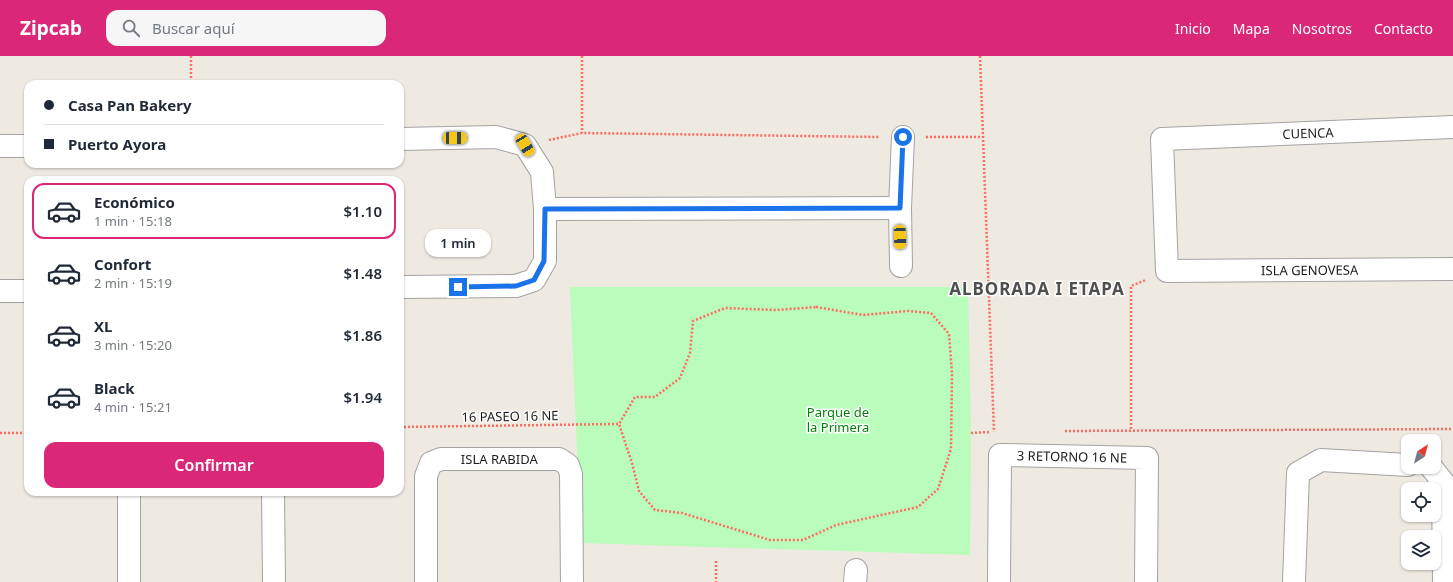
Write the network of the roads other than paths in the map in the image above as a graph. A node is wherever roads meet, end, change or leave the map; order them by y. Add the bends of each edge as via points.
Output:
1 (1453, 128) edge
2 (903, 137) road end
3 (404, 139) edge
4 (0, 146) edge
5 (24, 146) edge
6 (900, 208) junction
7 (545, 209) junction
8 (901, 266) dead end
9 (1453, 269) edge
10 (1167, 271) joint
11 (404, 287) edge
12 (0, 291) edge
13 (24, 291) edge
14 (1401, 465) edge
15 (1437, 474) edge
16 (129, 496) edge
17 (273, 496) edge
18 (129, 582) edge
19 (274, 582) edge
20 (426, 582) edge
21 (572, 582) edge
22 (999, 582) edge
23 (1146, 582) edge
24 (1294, 582) edge
25 (1444, 582) edge

1 - 10 street, CUENCA via 1162,139
2 - 6 street
3 - 7 street via 496,137 525,145 542,172
4 - 5 street
6 - 7 street
6 - 8 street
7 - 11 street via 544,261 534,280 516,286
9 - 10 street, ISLA GENOVESA
12 - 13 street
14 - 24 street via 1321,460 1298,473
15 - 25 street via 1443,482
16 - 18 street
17 - 19 street
20 - 21 street, ISLA RABIDA via 426,476 431,463 441,459 558,459 568,465 571,474
22 - 23 street, 3 RETORNO 16 NE via 1000,455 1147,458

